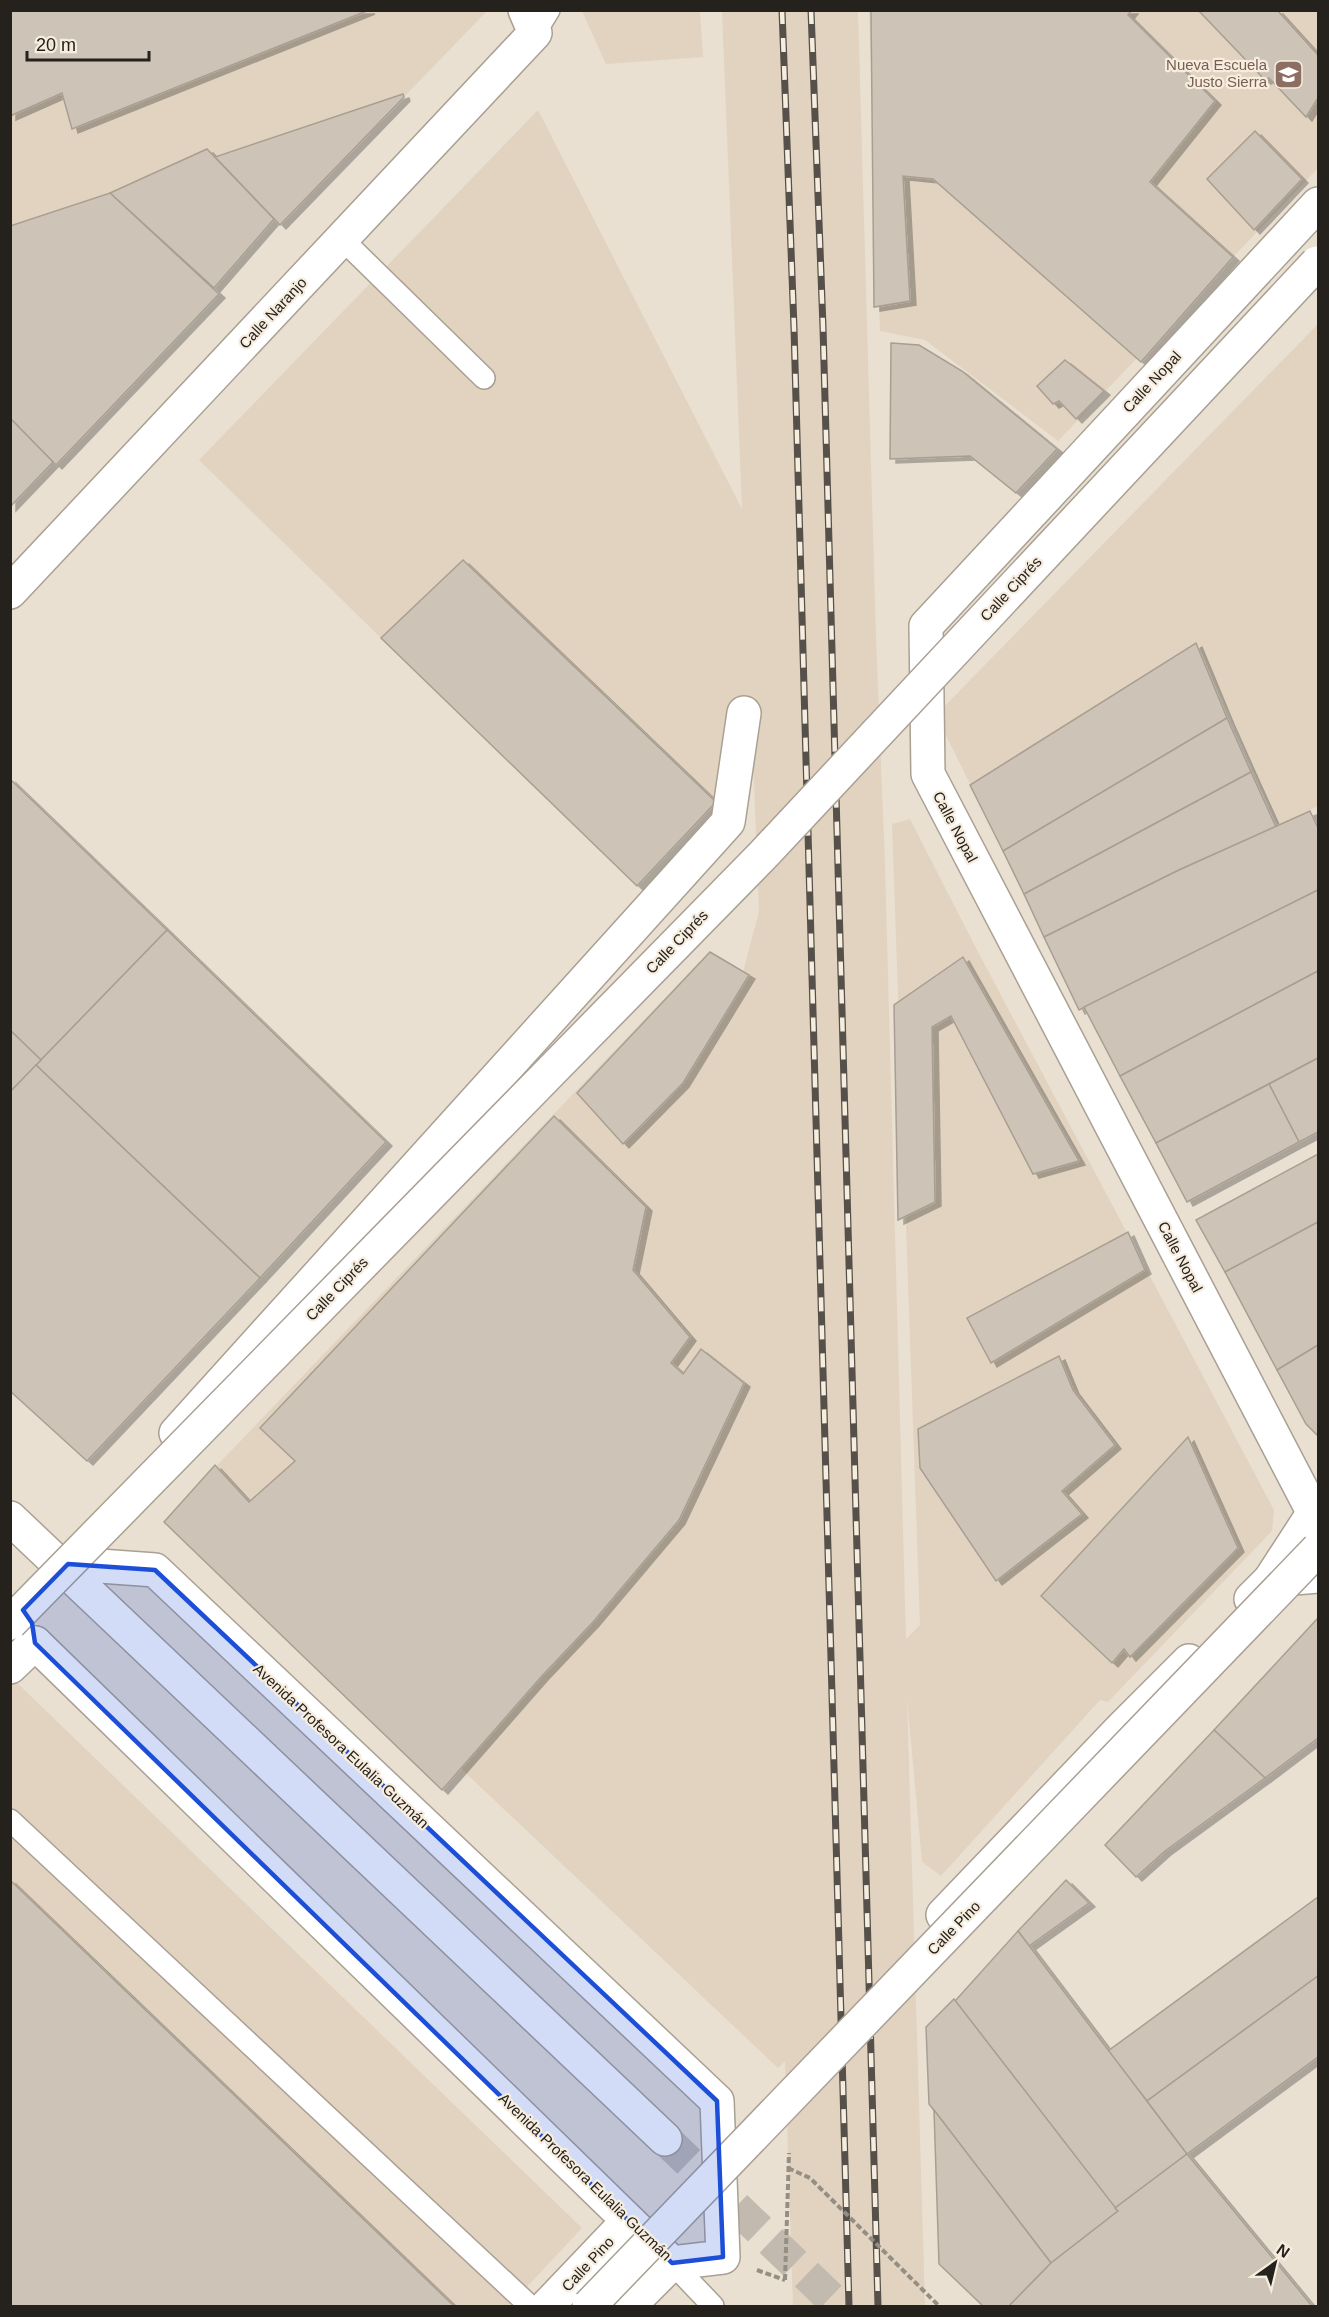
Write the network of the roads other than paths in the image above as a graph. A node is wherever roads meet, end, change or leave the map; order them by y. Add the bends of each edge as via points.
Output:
1 (536, 18) edge
2 (1318, 204) edge
3 (342, 239) junction
4 (1283, 241) junction
5 (1318, 254) edge
6 (1318, 261) edge
7 (484, 378) dead end
8 (10, 592) edge
9 (744, 713) dead end
10 (1317, 1513) edge
11 (10, 1518) edge
12 (1318, 1549) edge
13 (58, 1563) junction
14 (1318, 1576) edge
15 (1270, 1580) junction
16 (10, 1602) edge
17 (23, 1633) edge
18 (10, 1667) edge
19 (10, 1820) edge
20 (942, 1915) dead end
21 (664, 2139) tunnel mouth
22 (628, 2221) junction
23 (672, 2263) junction
24 (530, 2307) edge
25 (547, 2307) edge
26 (589, 2307) edge
27 (629, 2307) edge
28 (713, 2307) edge

1 - 3 street, Calle Naranjo
2 - 4 street, Calle Nopal
3 - 7 lane
3 - 8 street, Calle Naranjo
4 - 5 street
4 - 10 street, Calle Nopal via 926,626 928,774
6 - 17 street, Calle Ciprés, bridge via 763,855
9 - 13 street via 728,822
10 - 15 street
11 - 13 street
12 - 26 street, Calle Pino, bridge
13 - 21 street
13 - 23 street, Avenida Profesora Eulalia Guzmán via 155,1570 717,2101 723,2257
14 - 15 street
15 - 20 street
16 - 17 street via 21,1608 32,1623
17 - 18 street, Calle Ciprés
17 - 22 street, Avenida Profesora Eulalia Guzmán
19 - 24 lane
22 - 23 street, Avenida Profesora Eulalia Guzmán
22 - 25 street, Calle Pino
23 - 27 street
23 - 28 lane

